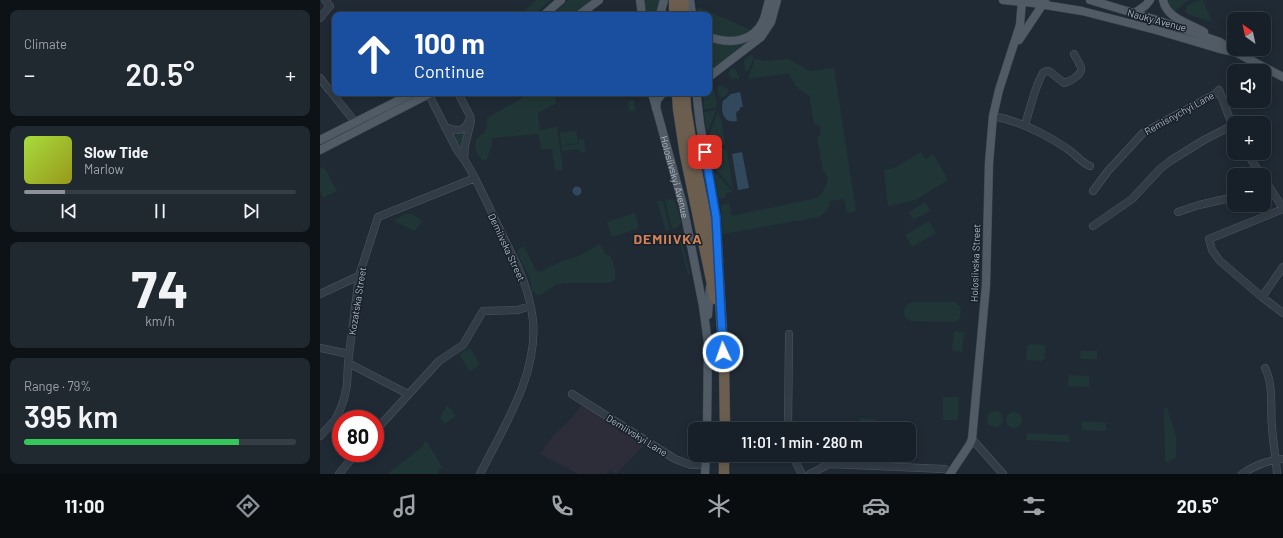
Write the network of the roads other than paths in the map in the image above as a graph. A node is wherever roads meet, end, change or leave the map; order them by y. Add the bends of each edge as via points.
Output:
1 (325, 0) edge
2 (561, 0) edge
3 (599, 0) edge
4 (640, 0) edge
5 (664, 0) edge
6 (674, 0) edge
7 (684, 0) edge
8 (690, 0) edge
9 (769, 0) edge
10 (777, 0) edge
11 (1003, 0) edge
12 (1090, 0) edge
13 (1150, 0) edge
14 (1163, 0) edge
15 (1022, 1) edge
16 (1045, 2) edge
17 (547, 12) edge
18 (583, 12) edge
19 (642, 12) edge
20 (661, 12) edge
21 (674, 12) edge
22 (683, 12) edge
23 (692, 12) edge
24 (1132, 12) junction
25 (320, 18) edge
26 (712, 38) edge
27 (1220, 42) junction
28 (1227, 47) edge
29 (1013, 49) junction
30 (1227, 50) edge
31 (1074, 54) dead end
32 (1243, 56) edge
33 (712, 75) edge
34 (1283, 77) edge
35 (320, 78) edge
36 (332, 93) edge
37 (334, 96) edge
38 (407, 96) edge
39 (423, 96) edge
40 (430, 96) edge
41 (460, 96) edge
42 (653, 96) edge
43 (660, 96) edge
44 (677, 96) edge
45 (685, 96) edge
46 (696, 96) edge
47 (655, 109) junction
48 (470, 116) junction
49 (993, 116) junction
50 (1229, 116) edge
51 (355, 122) junction
52 (1025, 125) junction
53 (445, 127) junction
54 (1227, 130) edge
55 (320, 140) edge
56 (320, 150) edge
57 (464, 159) junction
58 (1090, 166) dead end
59 (475, 178) junction
60 (1093, 191) dead end
61 (1271, 194) edge
62 (1227, 199) edge
63 (1283, 209) edge
64 (1178, 212) dead end
65 (704, 226) junction
66 (1092, 226) dead end
67 (1283, 267) edge
68 (359, 276) junction
69 (710, 276) junction
70 (719, 282) junction
71 (320, 294) edge
72 (1262, 297) junction
73 (530, 306) junction
74 (1283, 313) edge
75 (708, 334) junction
76 (789, 334) dead end
77 (723, 340) junction
78 (320, 348) edge
79 (349, 354) junction
80 (348, 363) junction
81 (1265, 368) dead end
82 (408, 394) junction
83 (572, 394) dead end
84 (384, 421) edge
85 (707, 422) edge
86 (725, 422) edge
87 (788, 422) edge
88 (320, 436) edge
89 (972, 439) junction
90 (1280, 459) edge
91 (349, 462) edge
92 (724, 462) edge
93 (796, 462) edge
94 (706, 465) joint
95 (339, 474) edge
96 (480, 474) edge
97 (705, 474) edge
98 (724, 474) edge
99 (802, 474) edge
100 (810, 474) edge
101 (951, 474) edge
102 (1002, 474) edge
103 (1242, 474) edge
104 (1277, 474) edge

1 - 25 street via 330,6
2 - 17 main road
3 - 18 main road
4 - 19 main road
5 - 20 main road
6 - 21 highway
7 - 22 highway
8 - 23 main road
9 - 26 main road via 759,28 747,37 729,42
10 - 33 main road via 771,22 761,37
11 - 15 main road, Nauky Avenue
12 - 24 main road, Nauky Avenue
13 - 24 main road
14 - 27 main road via 1174,17
15 - 16 main road, Nauky Avenue
15 - 29 main road, Holosiivska Street via 1020,25
16 - 29 main road, Holosiivska Street
16 - 30 main road, Nauky Avenue
24 - 27 main road, Nauky Avenue
27 - 28 main road, Nauky Avenue
29 - 49 main road, Holosiivska Street
31 - 52 street via 1082,68 1081,72 1067,83 1049,71 1044,72
32 - 34 main road, Nauky Avenue
35 - 36 street
37 - 51 street
38 - 51 main road
39 - 56 main road
40 - 53 street, Demiivska Street
41 - 48 street
42 - 47 main road, Holosiivskyi Avenue
43 - 47 main road
44 - 65 highway, Holosiivskyi Avenue via 685,155
45 - 65 highway, Holosiivskyi Avenue
46 - 70 main road via 716,212
47 - 75 main road, Holosiivskyi Avenue via 684,212
48 - 53 street via 465,128 453,131
48 - 57 street
49 - 52 street
49 - 89 main road, Holosiivska Street via 989,163 986,285
50 - 60 street, Remisnychyi Lane via 1219,90 1143,133
51 - 55 main road
52 - 58 street via 1068,148
53 - 57 street, Demiivska Street
54 - 66 street via 1204,140 1170,161 1132,199
57 - 59 street, Demiivska Street
59 - 68 street, Kozatska Street via 378,217
59 - 73 street, Demiivska Street via 524,280
61 - 63 street
62 - 64 street
63 - 72 street via 1209,239 1212,250 1220,261
65 - 69 highway, Holosiivskyi Avenue
65 - 70 highway, Holosiivskyi Avenue
67 - 72 street
68 - 71 street
68 - 79 street, Kozatska Street
69 - 75 main road
69 - 77 highway, Holosiivskyi Avenue
70 - 77 highway, Holosiivskyi Avenue
72 - 74 street
73 - 82 street via 518,310 483,311 463,346 439,361
73 - 96 street, Demiivska Street via 533,335 526,376 510,415
75 - 85 main road, Holosiivskyi Avenue
76 - 87 street
77 - 86 highway, Holosiivskyi Avenue
78 - 79 street
79 - 80 street, Kozatska Street
80 - 82 street
80 - 88 street, Kozatska Street via 340,410 335,420
81 - 90 street via 1270,384 1271,421
82 - 84 street
83 - 94 street, Demiivskyi Lane via 675,459 691,465
89 - 101 main road, Holosiivska Street
89 - 102 street
90 - 103 street via 1254,466
90 - 104 street
91 - 95 street
92 - 98 highway
93 - 99 street
94 - 97 main road
100 - 101 street via 829,464 945,469

